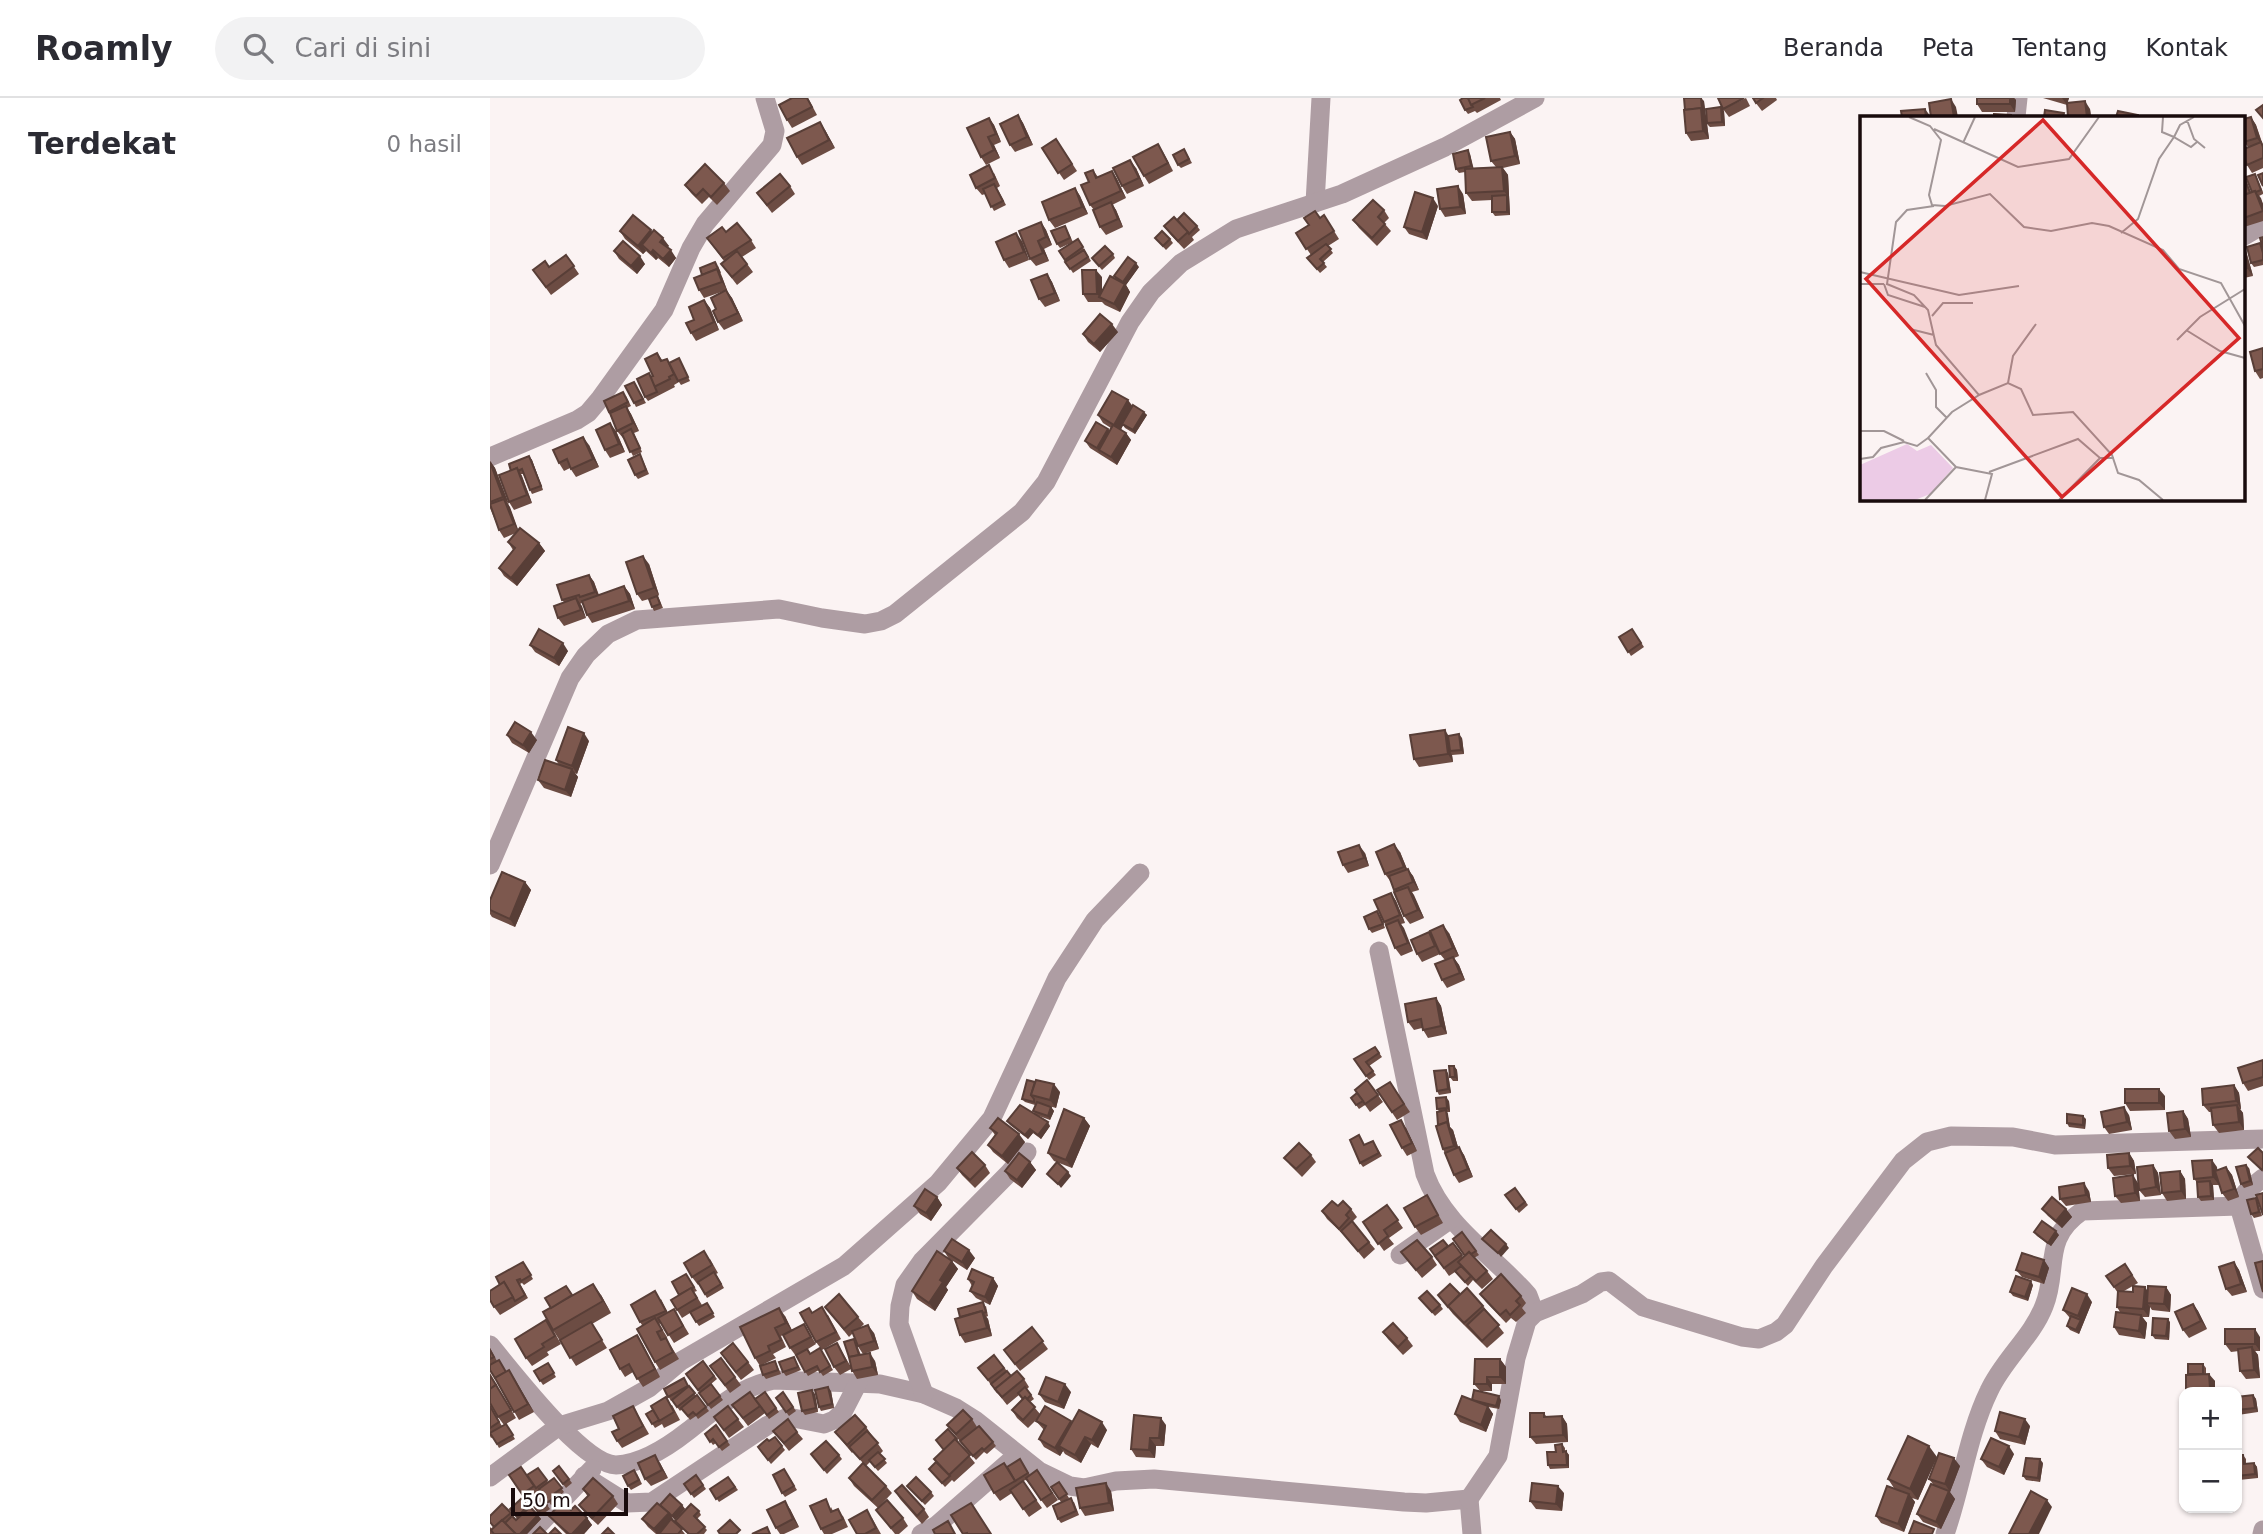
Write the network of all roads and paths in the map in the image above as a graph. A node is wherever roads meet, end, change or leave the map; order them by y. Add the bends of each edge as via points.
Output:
1 (765, 98) edge
2 (1321, 98) edge
3 (1535, 98) edge
4 (2018, 98) edge
5 (2016, 116) edge
6 (1315, 203) junction
7 (2263, 225) edge
8 (2246, 235) edge
9 (490, 457) edge
10 (490, 865) edge
11 (1140, 873) dead end
12 (1379, 951) dead end
13 (2263, 1139) edge
14 (1027, 1152) dead end
15 (2263, 1178) edge
16 (2239, 1206) junction
17 (1451, 1219) junction
18 (1399, 1255) edge
19 (2263, 1289) edge
20 (1532, 1315) junction
21 (490, 1345) edge
22 (858, 1383) junction
23 (924, 1394) junction
24 (559, 1426) junction
25 (1017, 1455) junction
26 (600, 1460) junction
27 (584, 1476) junction
28 (490, 1477) edge
29 (1469, 1499) junction
30 (530, 1534) edge
31 (921, 1534) edge
32 (1472, 1534) edge
33 (1945, 1534) edge

1 - 9 street via 775,131 772,145 698,233 664,310 599,400 582,418
2 - 6 street
3 - 6 street via 1445,148
4 - 5 street
6 - 10 street via 1236,229 1181,263 1151,292 1130,322 1046,482 1022,512 895,614 865,624 779,609 637,620 608,634 586,654 570,678
7 - 8 street
11 - 24 street via 1095,920 1057,978 992,1118 938,1183 844,1266 681,1361 649,1388 608,1411
12 - 17 street via 1425,1174
13 - 20 street via 2054,1145 2013,1137 1940,1137 1903,1161 1794,1314 1776,1332 1759,1339 1742,1337 1692,1322 1643,1307 1609,1281
14 - 23 street via 922,1261 905,1285 899,1324
15 - 16 street via 2240,1199
16 - 19 street
16 - 33 street via 2082,1211 2074,1216 2057,1240 2046,1303 1989,1391
17 - 18 street
17 - 20 street via 1528,1295
20 - 29 street via 1516,1358 1498,1456
21 - 24 street
22 - 23 street
22 - 26 street via 758,1383 743,1389 672,1443 634,1461 615,1465
22 - 27 street via 834,1420 824,1424 788,1418 768,1424 652,1502 628,1503
23 - 25 street via 975,1420
24 - 26 street
24 - 28 street
25 - 29 street via 1055,1481 1084,1488 1154,1479 1404,1502
25 - 31 street
26 - 27 street
27 - 30 street
29 - 32 street

